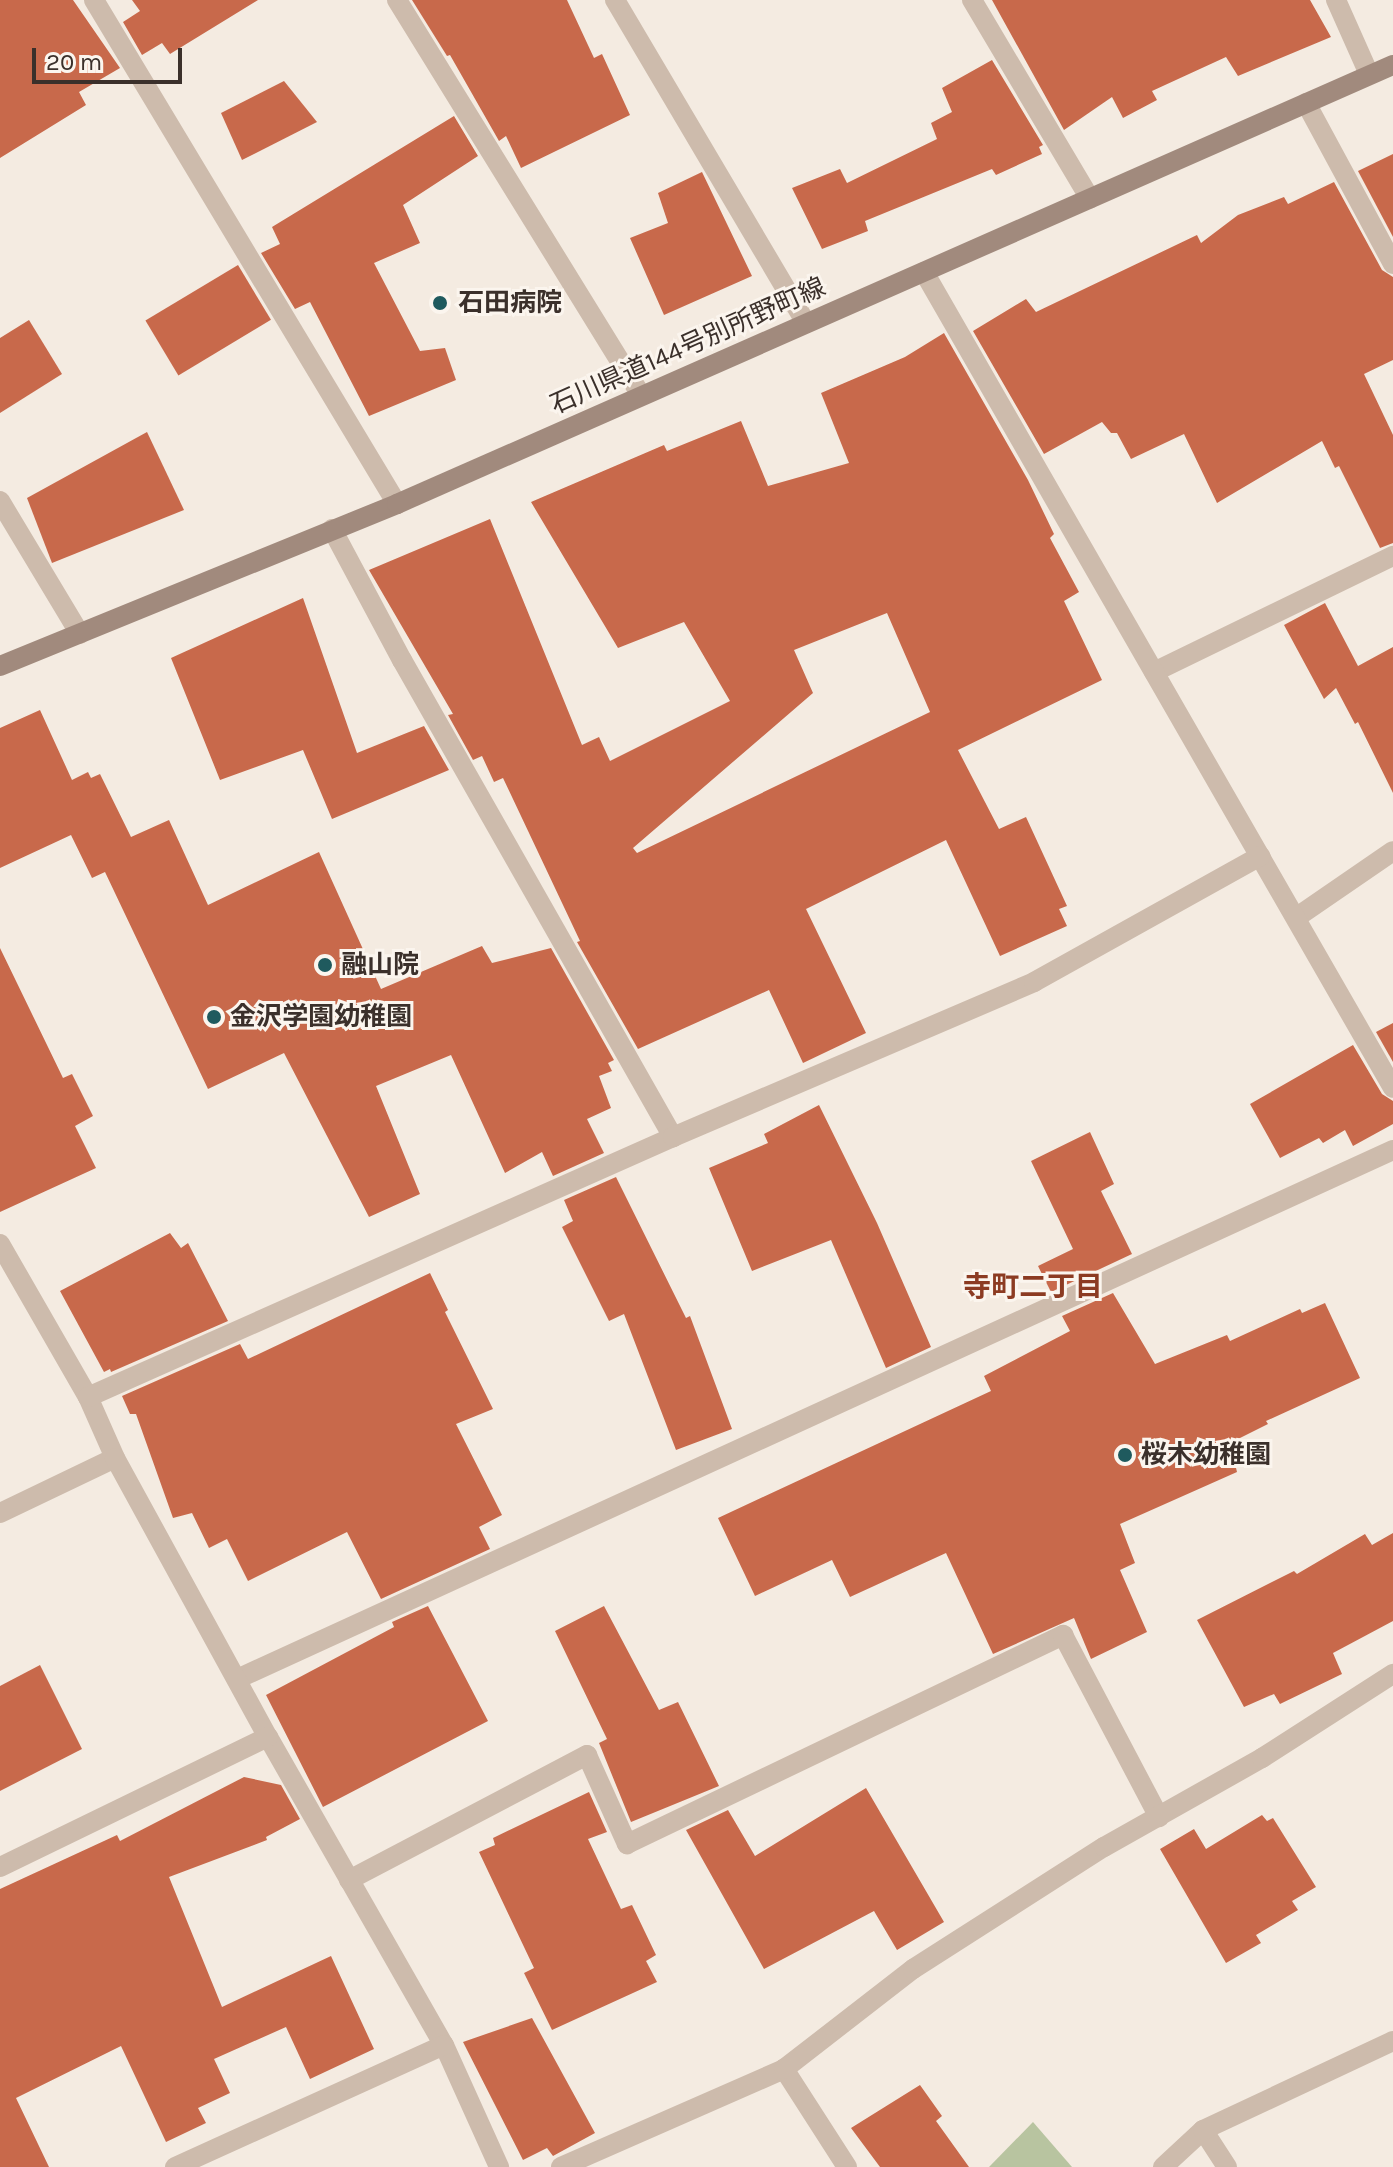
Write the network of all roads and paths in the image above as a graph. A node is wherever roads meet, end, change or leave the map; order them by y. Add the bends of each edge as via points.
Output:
1 (94, 0) edge
2 (397, 0) edge
3 (615, 0) edge
4 (972, 0) edge
5 (1336, 0) edge
6 (1393, 65) edge
7 (1369, 74) junction
8 (1306, 103) junction
9 (1090, 199) junction
10 (1393, 264) edge
11 (924, 272) junction
12 (805, 321) junction
13 (640, 394) junction
14 (0, 501) edge
15 (397, 504) junction
16 (332, 529) junction
17 (1393, 556) edge
18 (80, 634) junction
19 (0, 666) edge
20 (1154, 672) junction
21 (1393, 851) edge
22 (1260, 856) junction
23 (1297, 917) junction
24 (1393, 1088) edge
25 (673, 1137) junction
26 (1393, 1150) edge
27 (0, 1244) edge
28 (88, 1397) junction
29 (115, 1458) junction
30 (0, 1513) edge
31 (1393, 1674) edge
32 (237, 1679) junction
33 (268, 1737) junction
34 (1159, 1817) junction
35 (0, 1867) edge
36 (349, 1880) junction
37 (1393, 2041) edge
38 (444, 2045) junction
39 (784, 2069) junction
40 (1203, 2130) junction
41 (175, 2167) edge
42 (499, 2167) edge
43 (561, 2167) edge
44 (847, 2167) edge
45 (1163, 2167) edge
46 (1227, 2167) edge

1 - 15 street
2 - 13 street
3 - 12 street
4 - 9 street
5 - 7 street
6 - 7 main road, 石川県道144号別所野町線
7 - 8 main road, 石川県道144号別所野町線
8 - 9 main road, 石川県道144号別所野町線
8 - 10 street
9 - 11 main road, 石川県道144号別所野町線
11 - 12 main road, 石川県道144号別所野町線
11 - 20 street
12 - 13 main road, 石川県道144号別所野町線
13 - 15 main road, 石川県道144号別所野町線
14 - 18 street
15 - 16 main road, 石川県道144号別所野町線
16 - 18 main road, 石川県道144号別所野町線
16 - 25 street
17 - 20 street
18 - 19 main road, 石川県道144号別所野町線
20 - 22 street
21 - 23 street
22 - 23 street
22 - 25 street via 1034,982
23 - 24 street
25 - 28 street
26 - 32 street
27 - 28 street
28 - 29 street
29 - 30 street
29 - 32 street
31 - 34 street
32 - 33 street
33 - 35 street
33 - 36 street
34 - 36 street via 1063,1635 627,1844 587,1755
34 - 39 street via 913,1969
36 - 38 street
37 - 40 street
38 - 41 street
38 - 42 street
39 - 43 street
39 - 44 street
40 - 45 street
40 - 46 street

